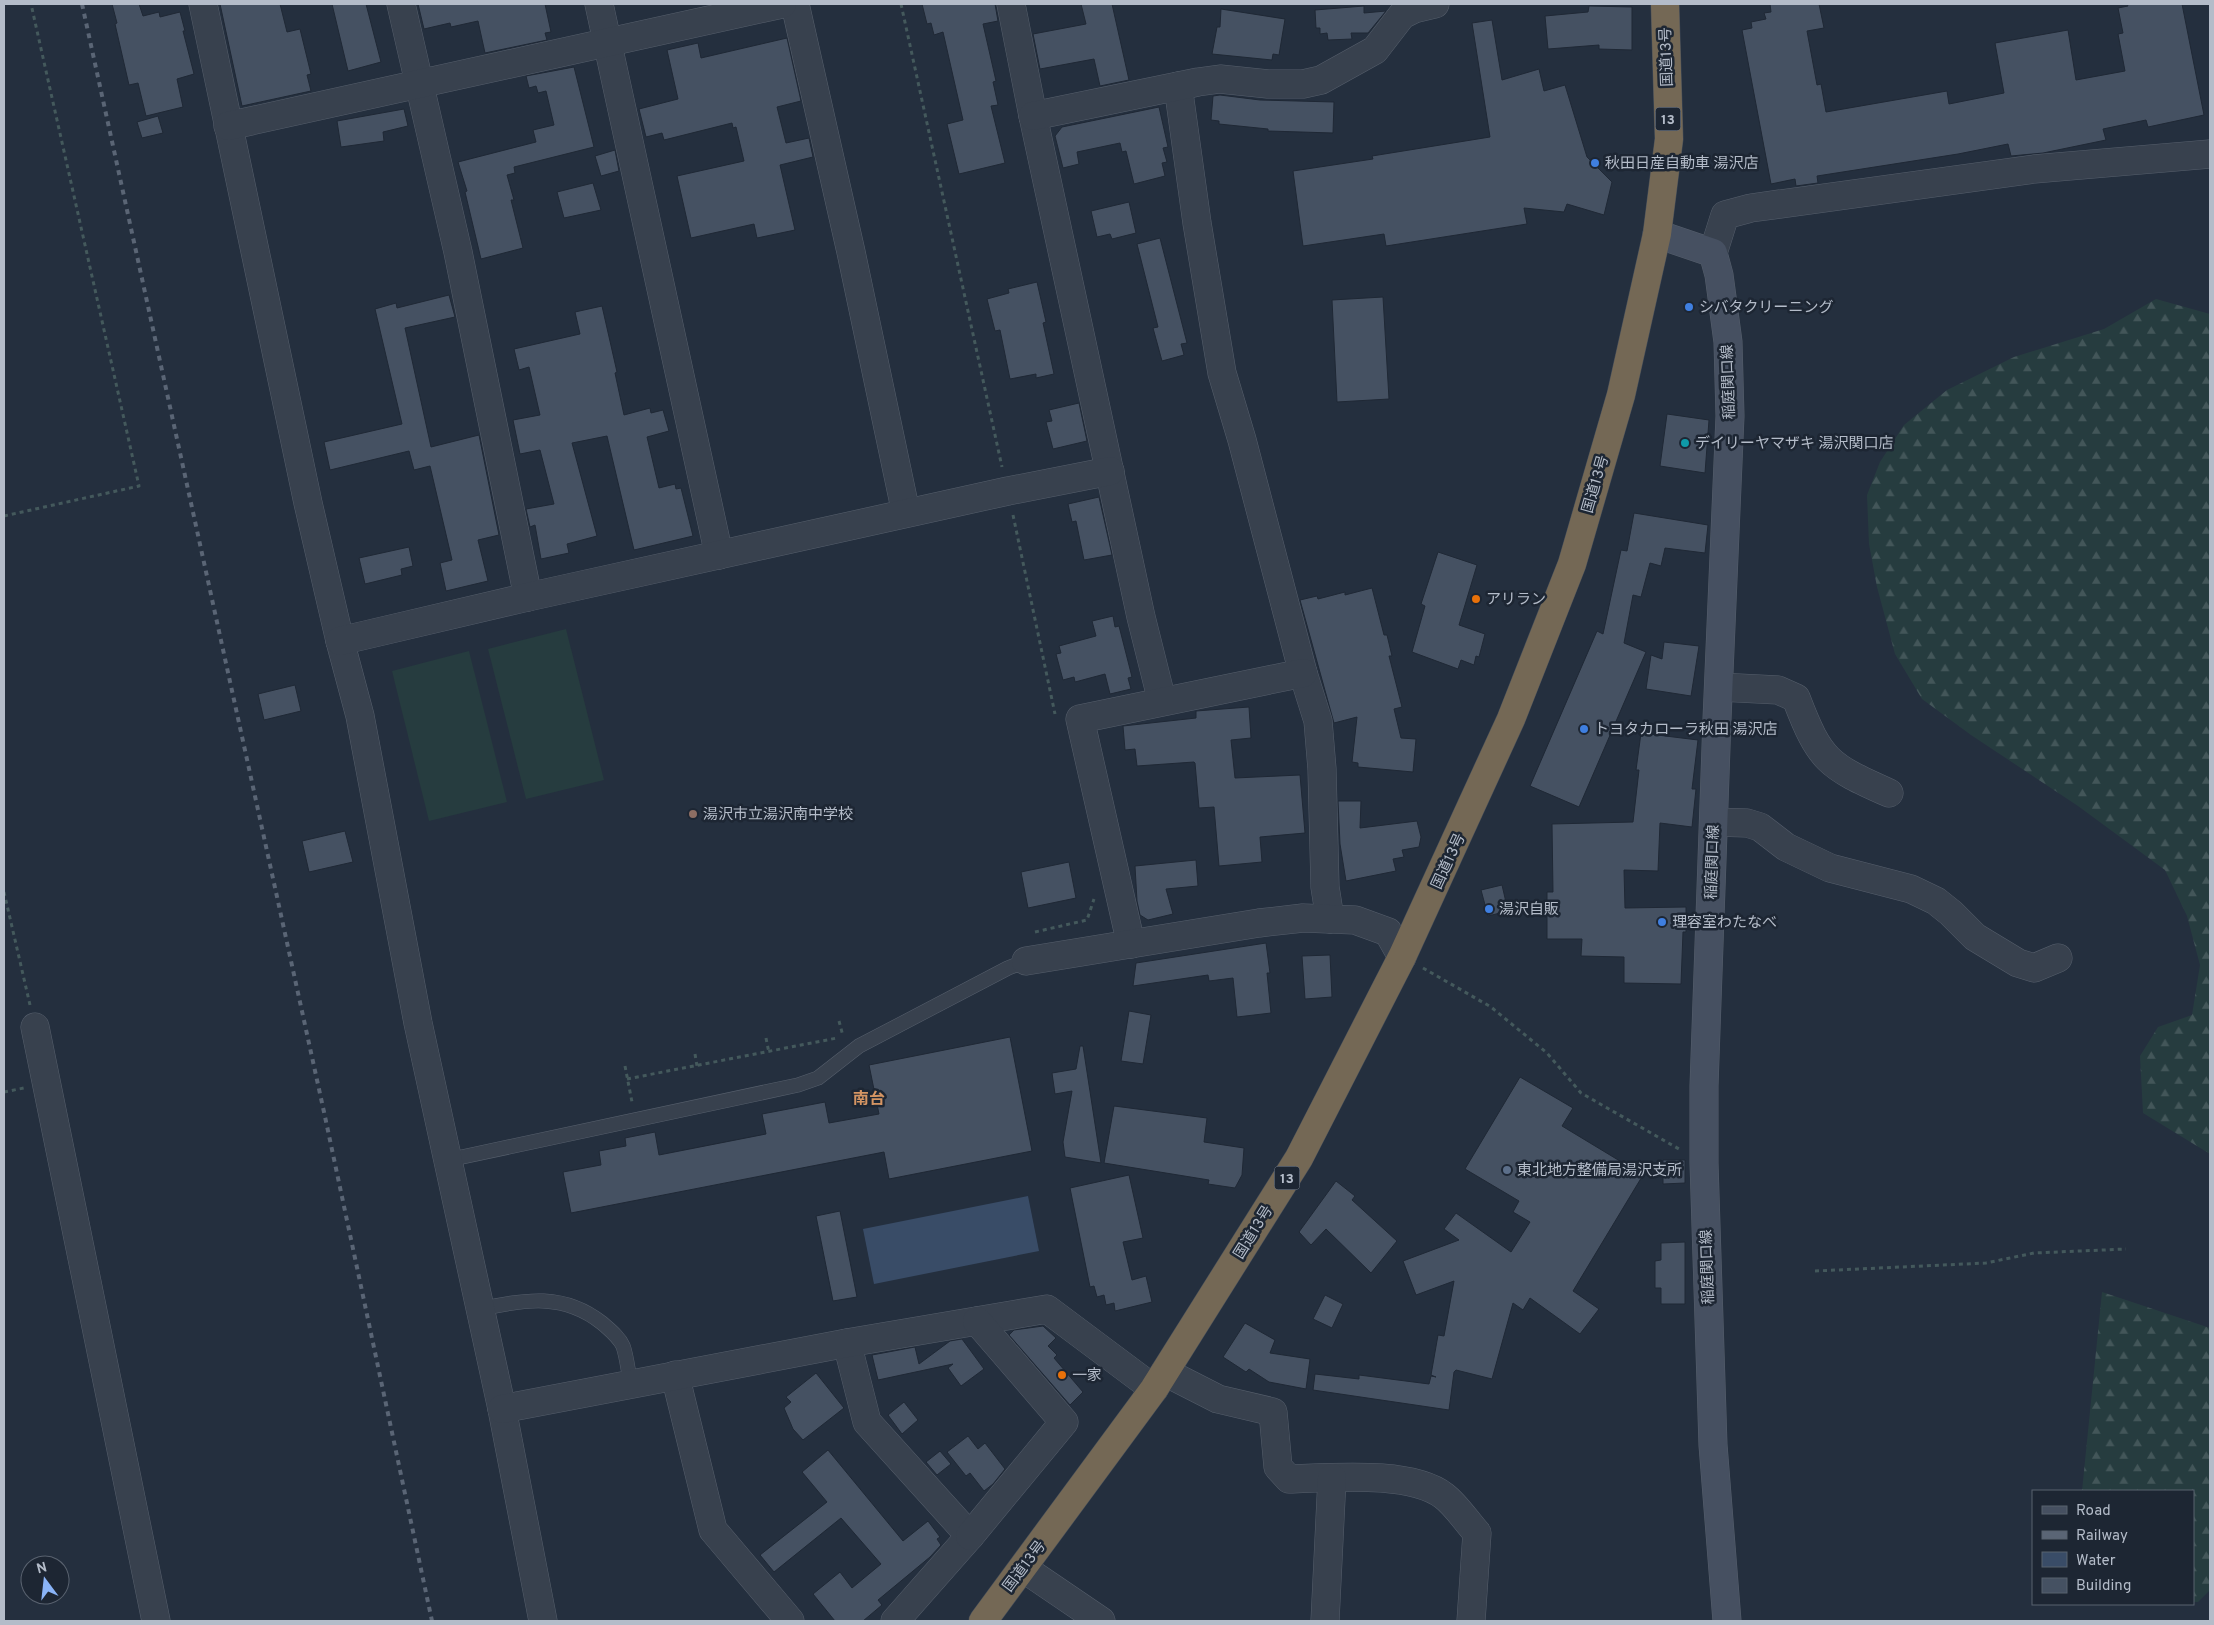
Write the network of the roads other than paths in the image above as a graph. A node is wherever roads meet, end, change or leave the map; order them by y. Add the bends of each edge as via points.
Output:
1 (203, 4) edge
2 (401, 4) edge
3 (599, 4) edge
4 (782, 4) edge
5 (795, 4) edge
6 (1011, 4) edge
7 (1435, 4) edge
8 (1665, 4) edge
9 (607, 42) junction
10 (419, 86) junction
11 (1178, 86) junction
12 (1033, 116) junction
13 (228, 126) junction
14 (2210, 154) edge
15 (1657, 234) junction
16 (1713, 253) junction
17 (1110, 471) junction
18 (906, 513) junction
19 (719, 555) junction
20 (528, 597) junction
21 (340, 641) junction
22 (1303, 673) junction
23 (1719, 687) junction
24 (1162, 701) junction
25 (1889, 793) dead end
26 (1714, 822) junction
27 (1330, 919) junction
28 (1131, 944) junction
29 (1402, 957) junction
30 (2058, 958) dead end
31 (1026, 961) joint
32 (35, 1027) road end
33 (448, 1160) junction
34 (481, 1308) junction
35 (977, 1321) junction
36 (847, 1343) junction
37 (675, 1375) junction
38 (1160, 1380) junction
39 (631, 1384) junction
40 (502, 1409) junction
41 (1332, 1478) junction
42 (970, 1536) junction
43 (1023, 1568) junction
44 (156, 1621) edge
45 (543, 1621) edge
46 (790, 1621) edge
47 (895, 1621) edge
48 (983, 1621) edge
49 (1101, 1621) edge
50 (1326, 1621) edge
51 (1471, 1621) edge
52 (1727, 1621) edge

1 - 13 street
2 - 10 street
3 - 9 street
4 - 9 street
5 - 18 street
6 - 12 street
7 - 11 street via 1402,15 1375,50 1321,80 1303,84 1268,84 1220,79
8 - 15 highway, 国道13号 / 13 via 1669,139
9 - 10 street
9 - 19 street
10 - 13 street
10 - 20 street via 460,261
11 - 12 street
11 - 22 street via 1222,373
12 - 17 street
13 - 21 street
14 - 16 street via 2034,169 1751,208 1726,215
15 - 16 main road
15 - 29 highway, 国道13号 / 13 via 1621,395 1572,564 1511,719
16 - 23 main road, 稲庭関口線 via 1728,342 1730,416
17 - 18 street
17 - 24 street
18 - 19 street
19 - 20 street
20 - 21 street
21 - 33 street via 360,716 418,1024
22 - 24 street
22 - 27 street via 1318,721 1325,887
23 - 25 street via 1778,690 1796,698 1810,735 1821,752 1836,767
23 - 26 main road, 稲庭関口線
24 - 28 street via 1080,719
26 - 30 street via 1748,823 1786,847 1830,868 1911,889 1936,902 1975,936 2018,963 2034,968
26 - 52 main road, 稲庭関口線 via 1704,1163 1713,1444
27 - 28 street via 1303,918 1259,923
27 - 29 street via 1355,920 1388,932
28 - 31 street
29 - 38 highway, 国道13号 / 13 via 1299,1158
31 - 33 lane via 858,1046 818,1078 798,1085
32 - 44 street
33 - 34 street
34 - 39 lane via 538,1300 585,1312 614,1333 622,1345
34 - 40 street
35 - 36 street
35 - 38 street via 1047,1309
35 - 42 street via 1064,1422
36 - 37 street
36 - 42 street via 867,1422
37 - 39 street
37 - 46 street via 713,1530
38 - 41 street via 1218,1400 1273,1412 1278,1467 1289,1479
38 - 43 highway, 国道13号 / 13
39 - 40 street
40 - 45 street
41 - 50 street
41 - 51 street via 1413,1482 1444,1496 1477,1534
42 - 47 street
43 - 48 highway, 国道13号 / 13
43 - 49 street

